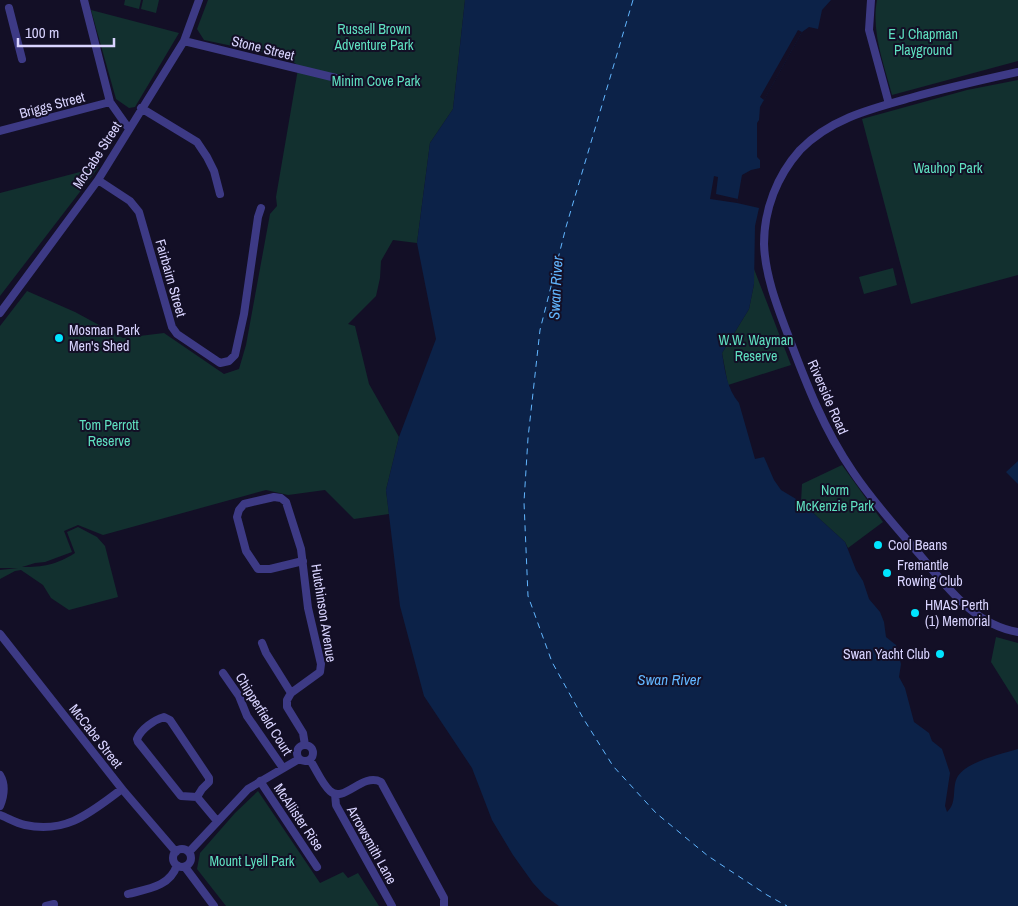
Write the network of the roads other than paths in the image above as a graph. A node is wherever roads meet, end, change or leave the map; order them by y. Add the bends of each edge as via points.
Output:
1 (84, 0) edge
2 (199, 0) edge
3 (871, 0) edge
4 (9, 8) dead end
5 (184, 42) junction
6 (22, 59) dead end
7 (1018, 67) edge
8 (1018, 72) edge
9 (336, 78) dead end
10 (968, 82) junction
11 (110, 102) junction
12 (889, 104) junction
13 (141, 108) junction
14 (120, 114) junction
15 (134, 120) junction
16 (128, 129) junction
17 (0, 131) edge
18 (98, 180) junction
19 (220, 194) dead end
20 (261, 208) dead end
21 (0, 313) edge
22 (303, 561) junction
23 (1018, 632) edge
24 (0, 634) edge
25 (262, 643) dead end
26 (223, 672) dead end
27 (290, 693) junction
28 (305, 745) junction
29 (299, 759) junction
30 (310, 760) junction
31 (282, 768) junction
32 (0, 776) edge
33 (260, 781) junction
34 (122, 788) junction
35 (336, 794) junction
36 (198, 797) junction
37 (0, 806) edge
38 (0, 815) edge
39 (217, 821) junction
40 (176, 852) junction
41 (189, 852) junction
42 (181, 866) junction
43 (317, 867) dead end
44 (128, 894) dead end
45 (214, 906) edge
46 (392, 906) edge
47 (446, 906) edge

1 - 11 street
2 - 5 street, McCabe Street
3 - 12 street via 868,30
4 - 6 street
5 - 9 street, Stone Street
5 - 13 street, McCabe Street
7 - 10 street
8 - 10 street
10 - 12 street, Riverside Road
11 - 14 street
11 - 17 street, Briggs Street
12 - 23 street, Riverside Road via 843,119 819,133 800,150 774,189 766,215 764,244 774,296 812,399 852,472 954,595 988,622
13 - 15 street, McCabe Street
13 - 19 street via 196,142 214,170
14 - 15 street
14 - 16 street
15 - 16 street, McCabe Street
16 - 18 street, McCabe Street
18 - 20 street, Fairbairn Street via 130,201 139,212 172,327 177,334 220,362 229,361 235,355
18 - 21 street, McCabe Street
22 - 22 street, Hutchinson Avenue via 286,502 274,497 244,504 237,517 246,551 258,569
22 - 27 street, Hutchinson Avenue via 308,608 321,664 320,672
24 - 34 street, McCabe Street
25 - 27 street
26 - 31 street, Chipperfield Court via 239,696 247,716
27 - 28 street via 286,707 303,733
28 - 29 street via 298,749
28 - 30 street via 313,751
29 - 30 street
29 - 31 street
30 - 35 street via 329,791
31 - 33 street
32 - 37 street via 4,798
33 - 39 street
33 - 43 street, McAllister Rise
34 - 38 street via 80,820 61,825 23,825
34 - 40 street, McCabe Street
35 - 46 street, Arrowsmith Lane via 336,804
35 - 47 street via 370,779 381,782
36 - 36 street via 181,796 138,742 141,732 160,718 170,720 207,773 209,782
36 - 39 street
39 - 41 street
40 - 41 street
40 - 42 street via 174,860
41 - 42 street via 191,860
42 - 44 street via 165,882
42 - 45 street

